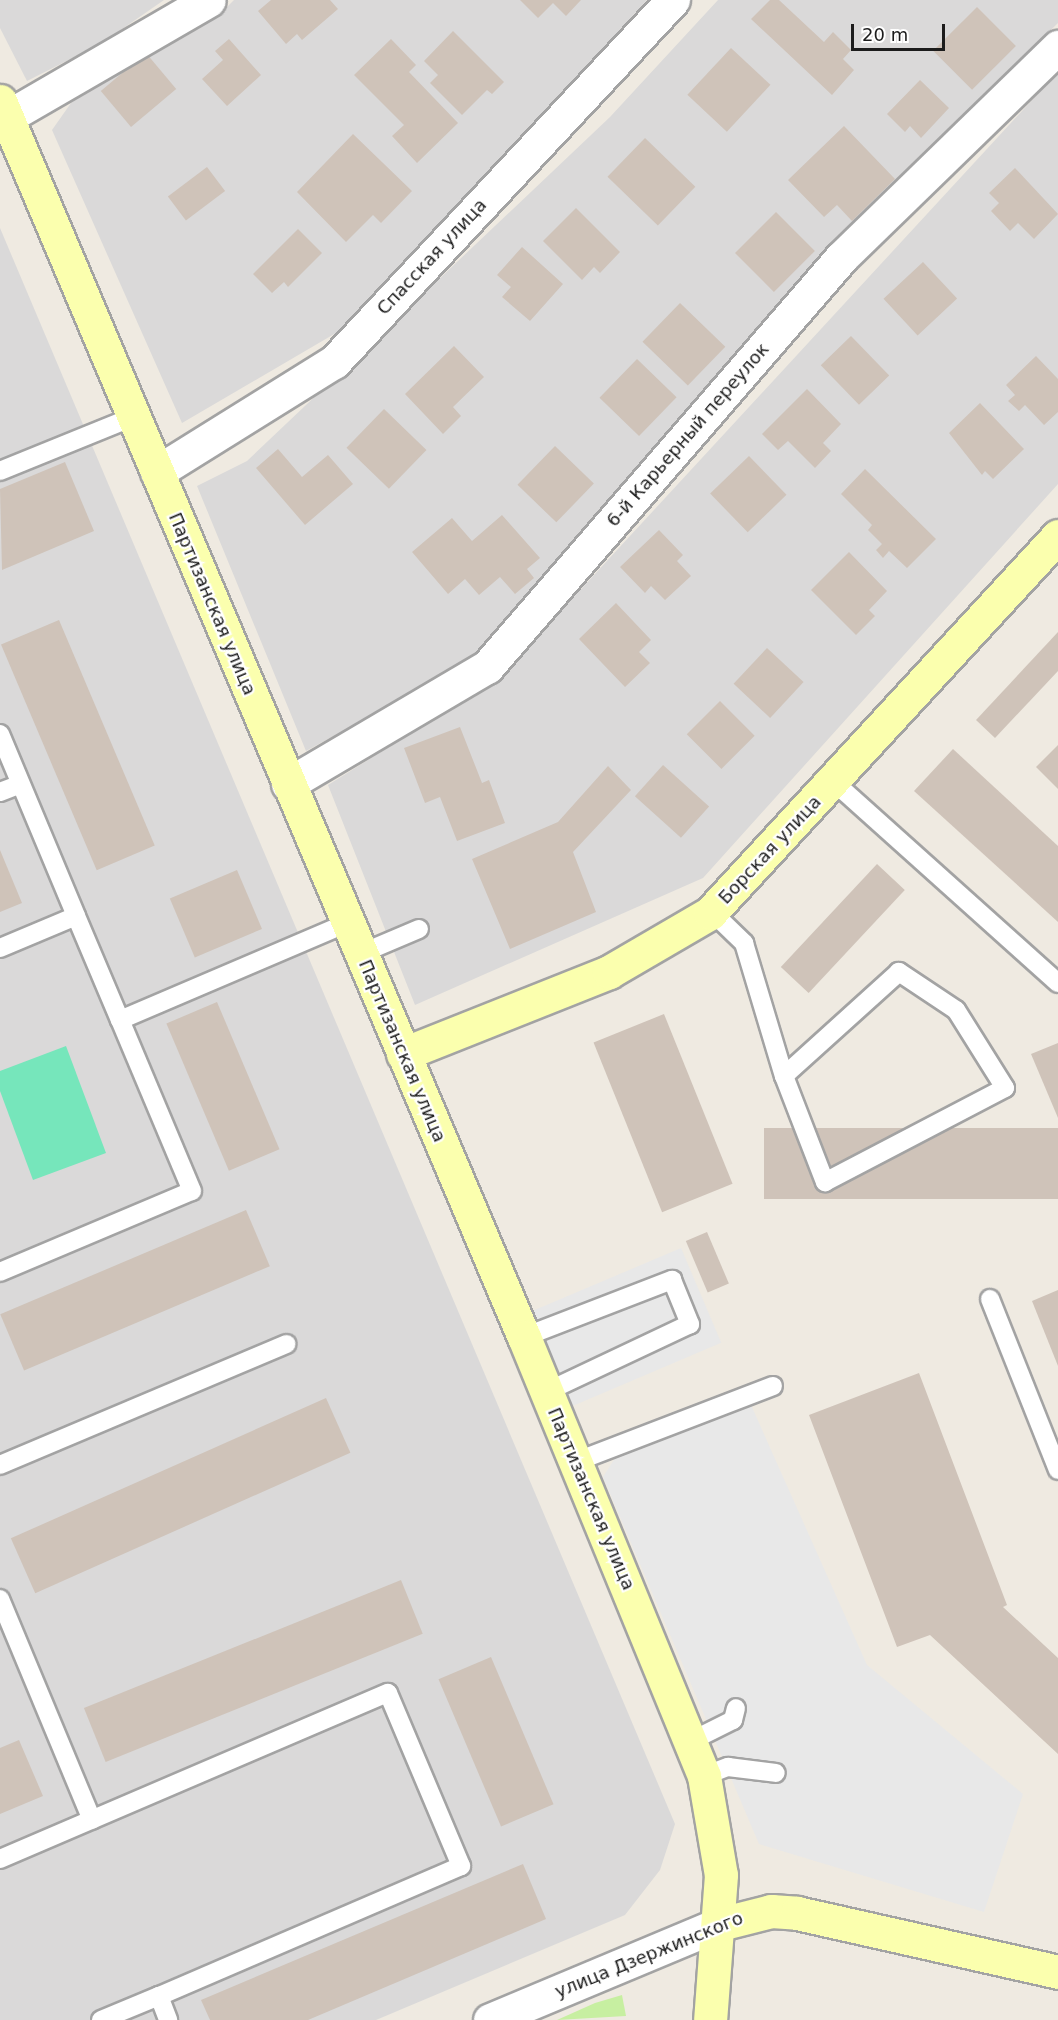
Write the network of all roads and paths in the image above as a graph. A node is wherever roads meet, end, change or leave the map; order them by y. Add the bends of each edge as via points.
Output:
1 (209, 0) edge
2 (673, 0) edge
3 (1058, 47) edge
4 (3, 109) edge
5 (134, 417) junction
6 (0, 471) edge
7 (157, 472) junction
8 (1058, 536) edge
9 (0, 734) edge
10 (834, 782) junction
11 (21, 783) junction
12 (288, 784) junction
13 (0, 792) edge
14 (712, 912) junction
15 (76, 916) junction
16 (347, 923) junction
17 (419, 929) dead end
18 (0, 948) edge
19 (360, 954) junction
20 (1058, 983) edge
21 (120, 1020) junction
22 (402, 1054) junction
23 (784, 1076) junction
24 (0, 1272) edge
25 (990, 1299) dead end
26 (524, 1338) junction
27 (286, 1344) dead end
28 (773, 1386) dead end
29 (546, 1392) junction
30 (575, 1462) junction
31 (0, 1465) edge
32 (1058, 1470) edge
33 (0, 1599) edge
34 (736, 1708) dead end
35 (691, 1741) junction
36 (776, 1773) dead end
37 (704, 1776) junction
38 (92, 1820) junction
39 (0, 1859) edge
40 (720, 1924) junction
41 (1058, 1972) edge
42 (159, 1996) junction
43 (101, 2020) edge
44 (168, 2020) edge
45 (490, 2020) edge
46 (710, 2020) edge

1 - 4 street
2 - 7 street, Спасская улица via 334,362
3 - 12 street, 6-й Карьерный переулок via 841,258 487,667
4 - 5 street, Партизанская улица
5 - 6 lane
5 - 7 street, Партизанская улица
7 - 12 street, Партизанская улица
8 - 10 street, Борская улица
9 - 11 lane
10 - 14 street, Борская улица
10 - 20 lane
11 - 13 lane
11 - 15 lane
12 - 16 street, Партизанская улица
14 - 22 street, Борская улица via 609,972
14 - 23 lane via 744,943
15 - 18 lane
15 - 21 lane
16 - 19 street, Партизанская улица
16 - 21 lane
17 - 19 lane
19 - 22 street, Партизанская улица
21 - 24 lane via 192,1191
22 - 26 street, Партизанская улица
23 - 23 lane via 825,1182 1005,1088 956,1010 898,972
25 - 32 lane
26 - 29 street, Партизанская улица
26 - 29 lane via 672,1280 690,1324
27 - 31 lane
28 - 30 lane
29 - 30 street, Партизанская улица
30 - 35 street, Партизанская улица
33 - 38 lane
34 - 35 lane via 733,1720
35 - 37 street, Партизанская улица
36 - 37 lane via 728,1767
37 - 40 street, Партизанская улица via 720,1864
38 - 39 lane
38 - 42 lane via 388,1693 461,1866
40 - 41 street, улица Дзержинского via 771,1911 797,1912
40 - 45 street, улица Дзержинского
40 - 46 street, Партизанская улица
42 - 43 lane
42 - 44 lane

